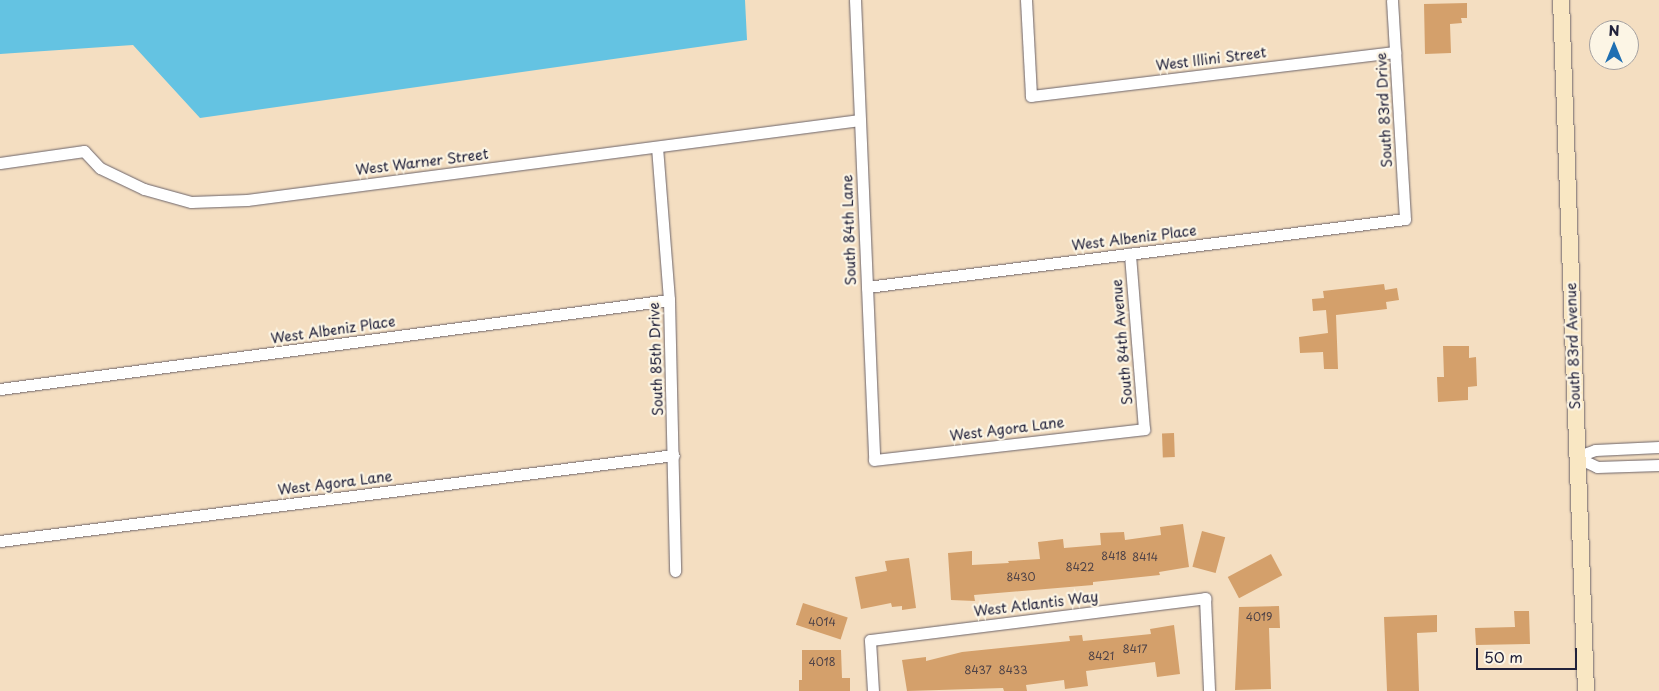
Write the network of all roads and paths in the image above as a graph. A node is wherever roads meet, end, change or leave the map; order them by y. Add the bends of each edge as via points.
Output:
1 (855, 0) edge
2 (1026, 0) edge
3 (1392, 0) edge
4 (1560, 0) edge
5 (1395, 52) junction
6 (860, 120) junction
7 (657, 147) junction
8 (0, 163) edge
9 (1405, 219) joint
10 (1130, 254) junction
11 (867, 287) junction
12 (670, 300) junction
13 (0, 389) edge
14 (1144, 429) joint
15 (1659, 447) edge
16 (674, 456) junction
17 (1576, 457) junction
18 (874, 460) joint
19 (1659, 464) edge
20 (0, 541) edge
21 (675, 570) dead end
22 (872, 691) edge
23 (1209, 691) edge
24 (1586, 691) edge

1 - 6 street, South 84th Lane
2 - 5 street, West Illini Street via 1031,96
3 - 5 street, South 83rd Drive
4 - 17 main road, South 83rd Avenue
5 - 9 street, South 83rd Drive
6 - 7 street, West Warner Street
6 - 11 street, South 84th Lane
7 - 8 street, West Warner Street via 247,200 191,202 144,189 100,168 84,151
7 - 12 street, South 85th Drive
9 - 10 street, West Albeniz Place
10 - 11 street, West Albeniz Place
10 - 14 street, South 84th Avenue
11 - 18 street, South 84th Lane
12 - 13 street, West Albeniz Place
12 - 16 street, South 85th Drive
14 - 18 street, West Agora Lane
15 - 17 street via 1595,450
16 - 20 street, West Agora Lane
16 - 21 street, South 85th Drive
17 - 19 street via 1596,467
17 - 24 main road, South 83rd Avenue
22 - 23 street, West Atlantis Way via 870,640 1205,598

